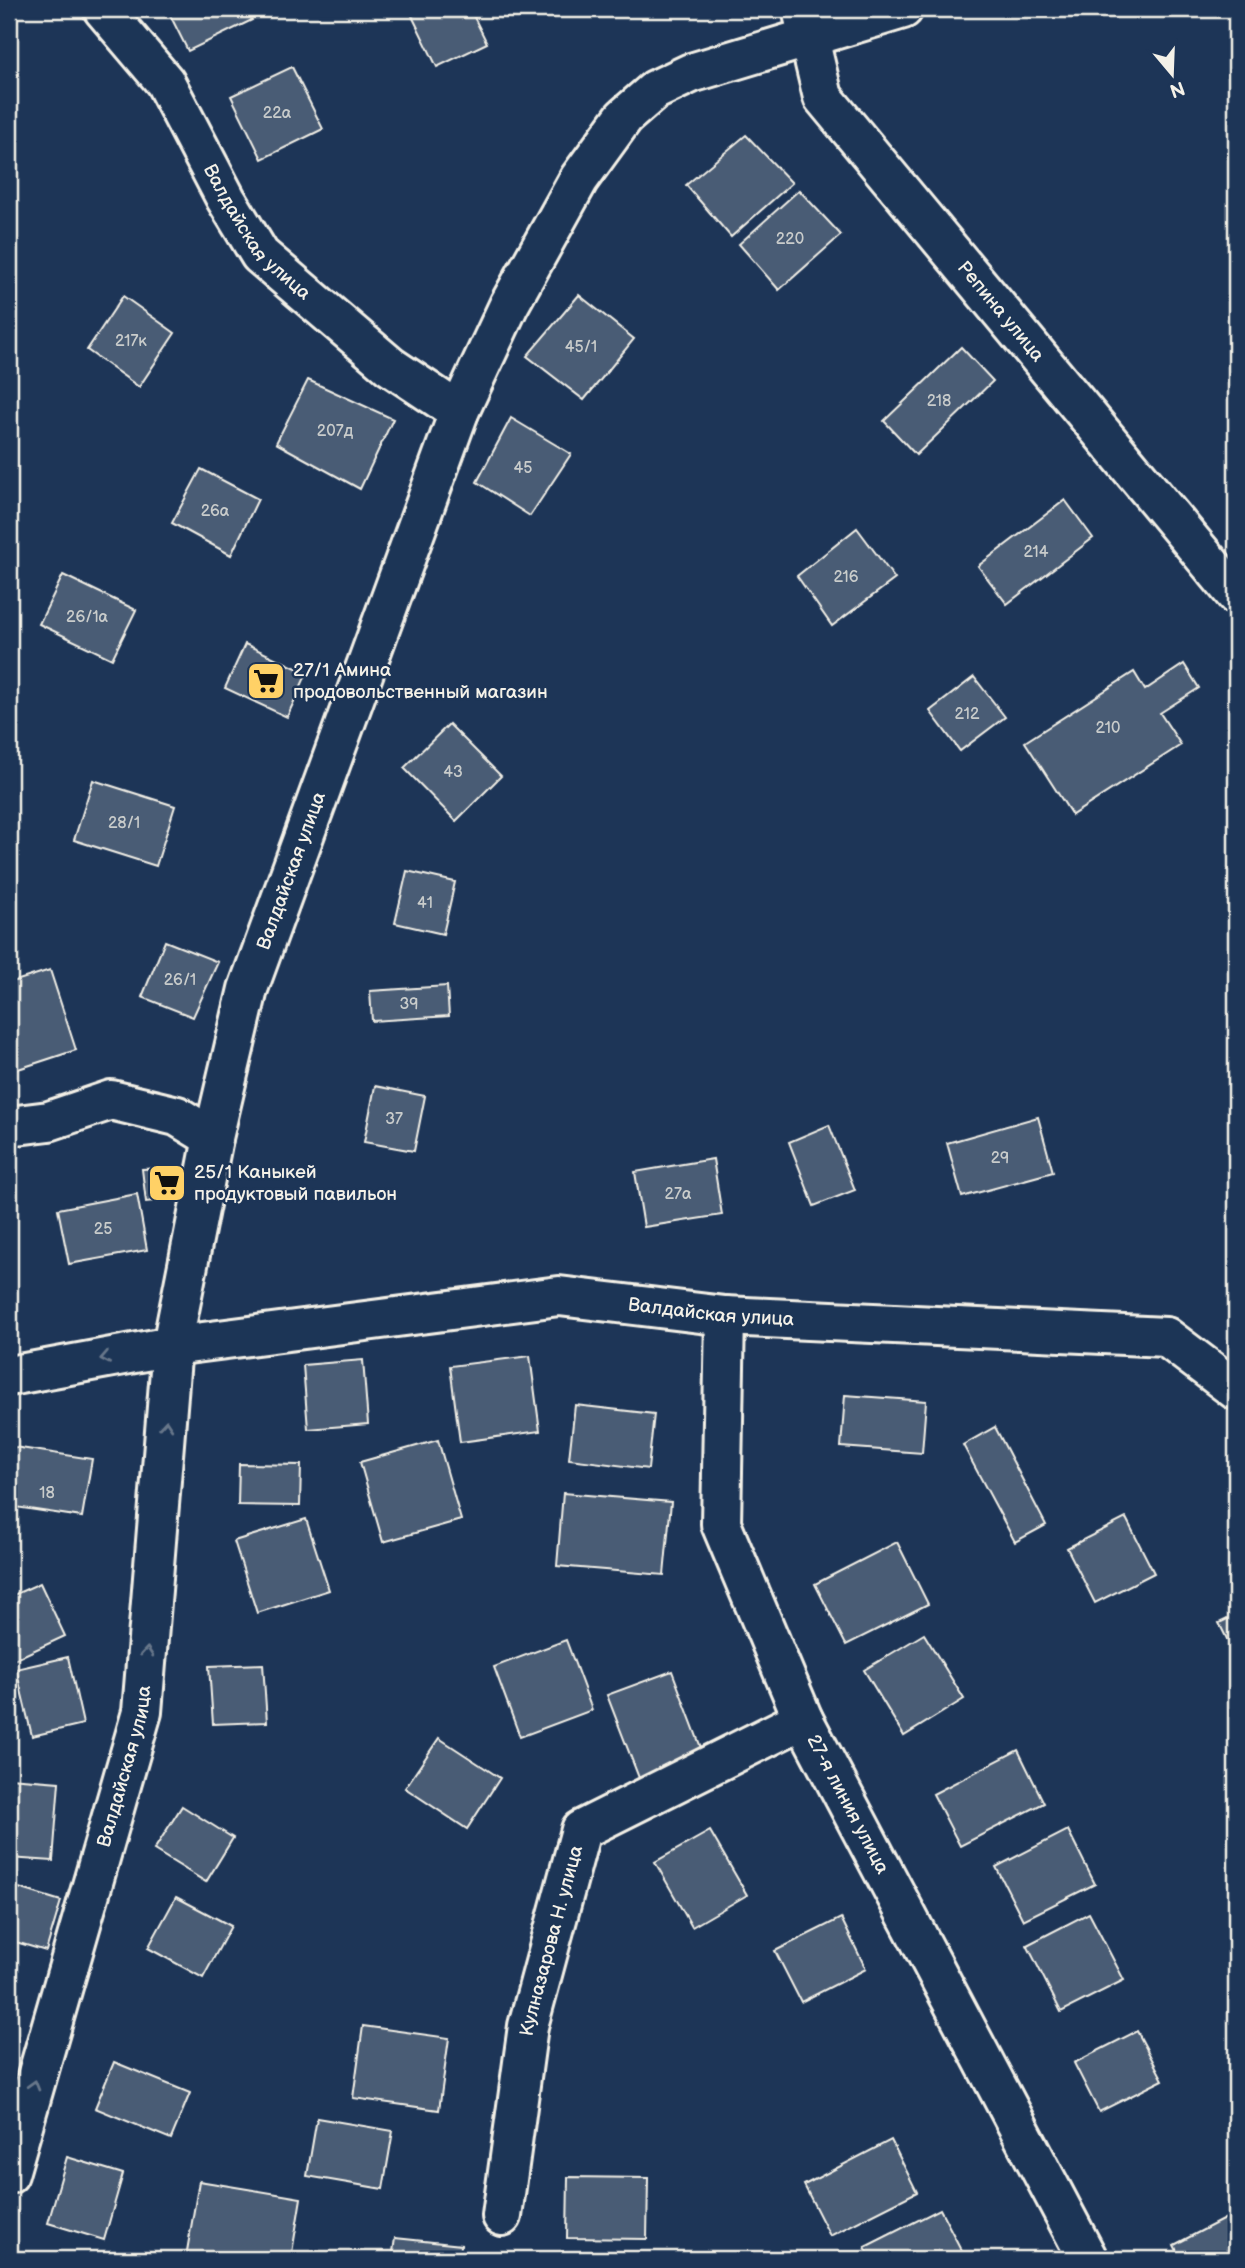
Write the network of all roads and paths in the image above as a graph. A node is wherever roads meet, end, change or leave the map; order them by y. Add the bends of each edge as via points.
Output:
1 (103, 9) edge
2 (903, 9) edge
3 (805, 24) edge
4 (459, 412) junction
5 (1236, 595) edge
6 (9, 1126) edge
7 (213, 1138) junction
8 (725, 1317) junction
9 (173, 1346) junction
10 (9, 1376) edge
11 (1236, 1390) edge
12 (803, 1718) junction
13 (9, 2174) edge
14 (502, 2216) dead end
15 (1088, 2259) edge

1 - 4 street, Валдайская улица via 165,82 260,255 390,366
2 - 3 street, Валдайская улица
3 - 4 street, Валдайская улица via 655,90 624,117 579,179 509,305
3 - 5 street, Репина улица via 823,97
4 - 7 street, Валдайская улица via 248,989
6 - 7 street via 50,1121 111,1100 177,1116
7 - 9 street, Валдайская улица
8 - 9 street, Валдайская улица via 559,1296
8 - 11 street, Валдайская улица via 1166,1337
8 - 12 street, 27-я линия улица via 721,1524
9 -> 10 street, Валдайская улица
13 -> 9 street, Валдайская улица via 142,1712
12 - 14 street, Кулназарова Н. улица via 581,1830 528,2026
12 - 15 street, 27-я линия улица

